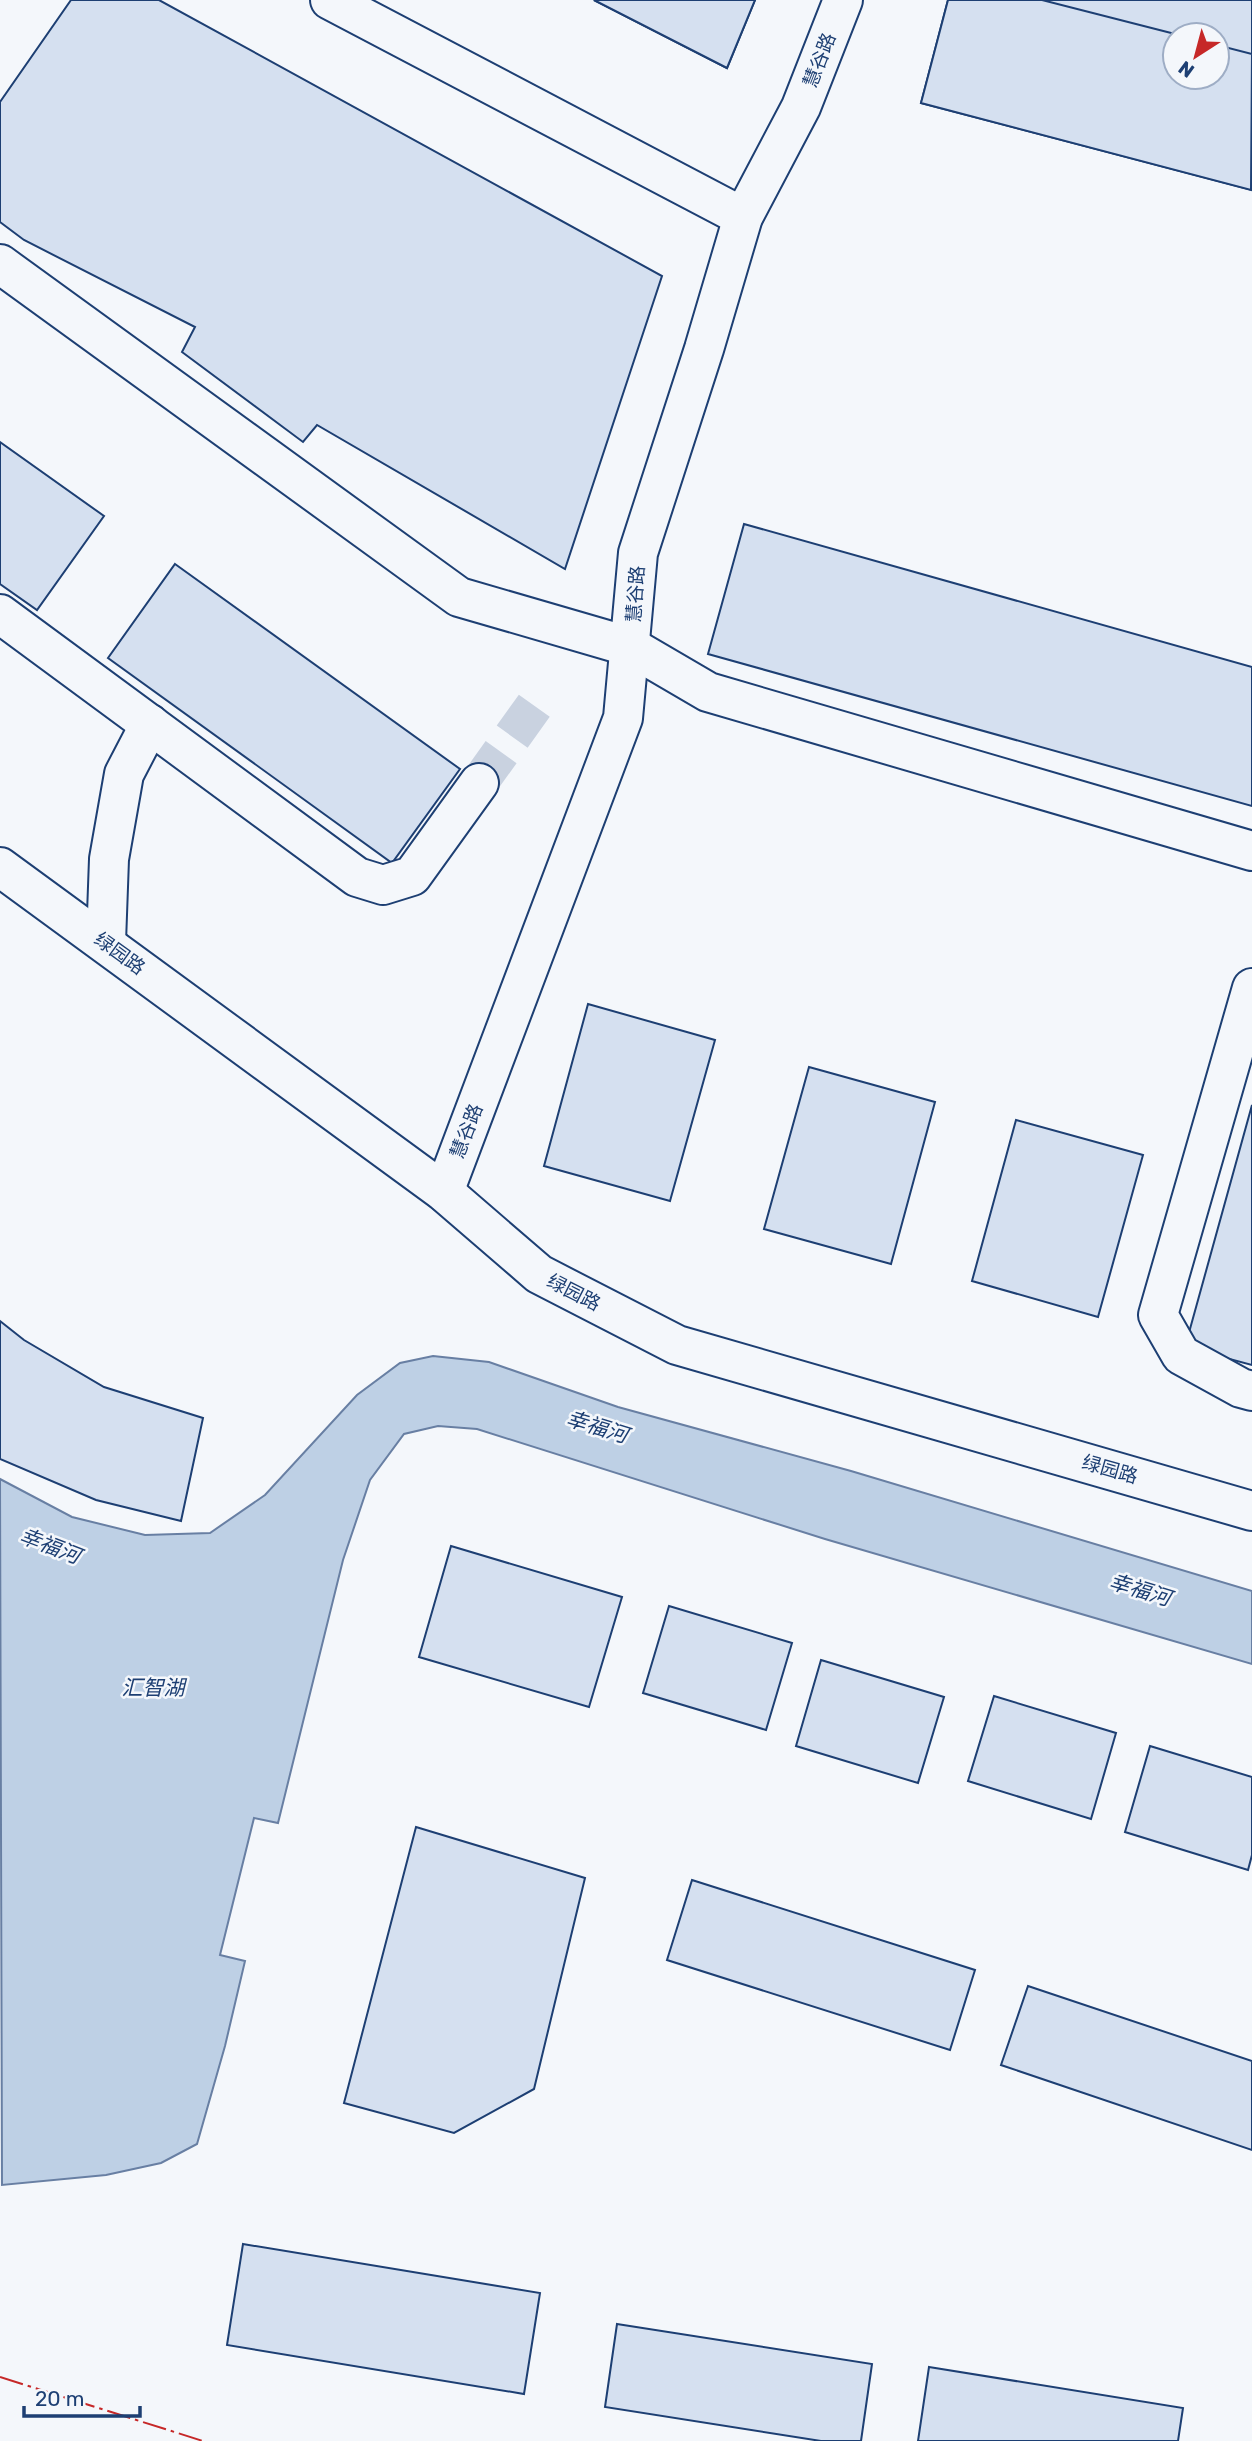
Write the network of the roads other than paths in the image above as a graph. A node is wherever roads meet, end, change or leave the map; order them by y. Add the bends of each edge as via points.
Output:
1 (330, 0) edge
2 (842, 0) edge
3 (743, 217) junction
4 (0, 264) edge
5 (0, 614) edge
6 (631, 647) junction
7 (150, 724) junction
8 (479, 782) tunnel mouth
9 (1252, 851) edge
10 (0, 867) edge
11 (106, 942) junction
12 (1252, 988) edge
13 (444, 1192) junction
14 (1252, 1391) edge
15 (1252, 1511) edge

1 - 3 street
2 - 3 street, 慧谷路 via 801,107
3 - 6 street, 慧谷路 via 638,554
4 - 6 street via 459,597
5 - 7 street
6 - 9 street via 708,692
6 - 13 street, 慧谷路 via 623,718
7 - 8 street via 357,877 383,885 412,876
7 - 11 street via 124,774 109,859
10 - 11 street, 绿园路
11 - 13 street, 绿园路
12 - 14 street via 1158,1315 1181,1355
13 - 15 street, 绿园路 via 539,1274 677,1345

